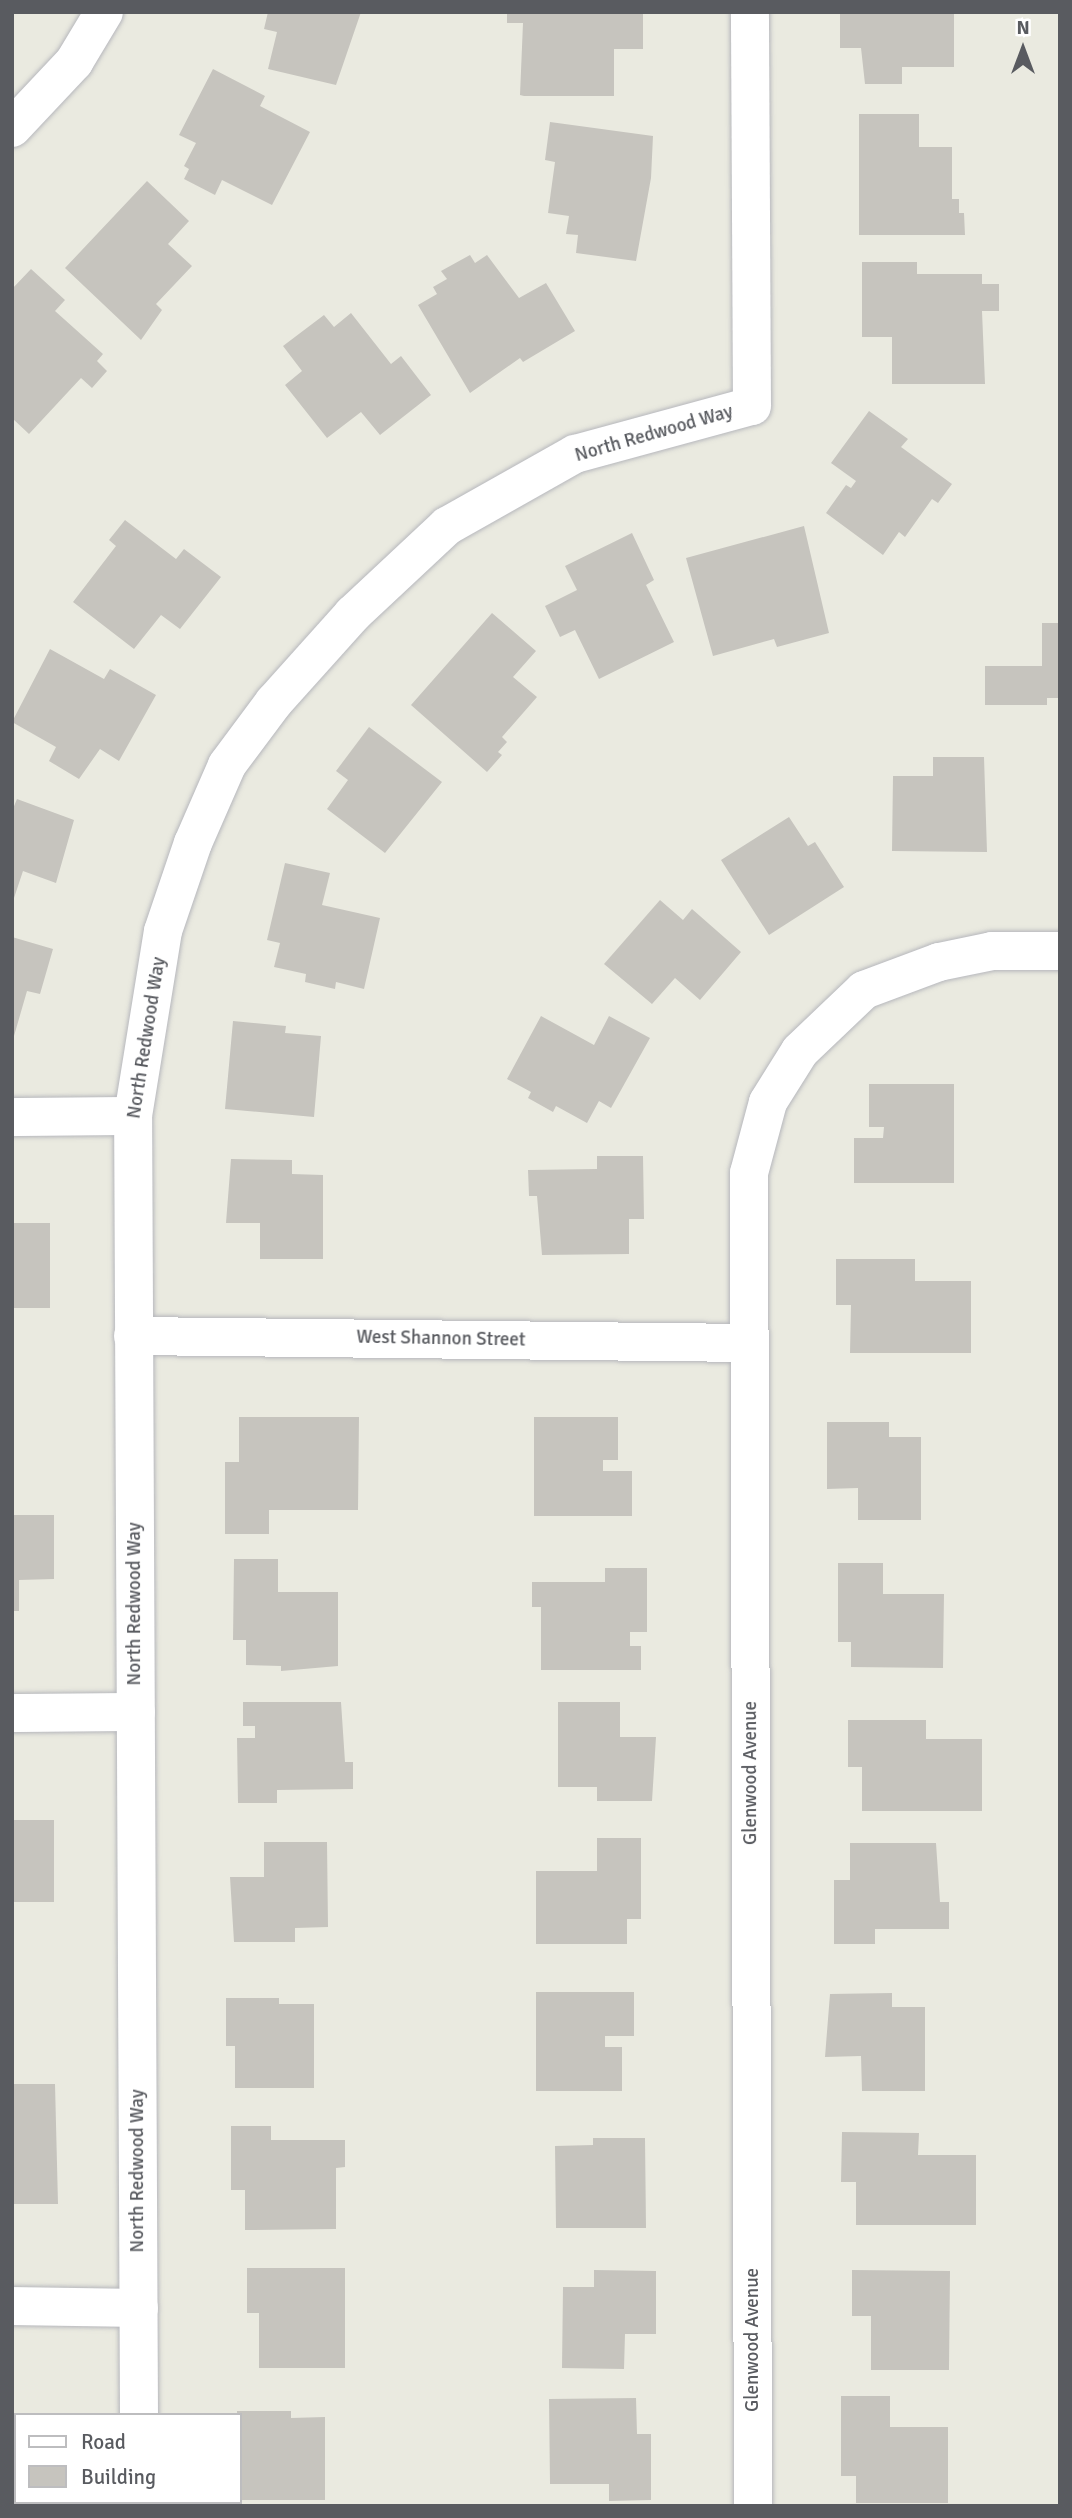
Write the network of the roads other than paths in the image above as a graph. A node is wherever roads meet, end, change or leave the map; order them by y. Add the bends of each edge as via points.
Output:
1 (104, 12) edge
2 (750, 12) edge
3 (12, 128) edge
4 (1060, 951) edge
5 (133, 1116) junction
6 (12, 1117) edge
7 (133, 1336) junction
8 (749, 1343) junction
9 (136, 1712) junction
10 (12, 1713) edge
11 (12, 2306) edge
12 (139, 2308) junction
13 (139, 2413) edge
14 (753, 2506) edge

1 - 3 street via 74,62
2 - 5 street, North Redwood Way via 752,406 575,454 447,526 354,614 274,702 227,765 163,931
4 - 8 street, Glenwood Avenue via 992,951 939,962 864,990 800,1051 768,1102 749,1172
5 - 6 street
5 - 7 street, North Redwood Way
7 - 8 street, West Shannon Street
7 - 9 street, North Redwood Way
8 - 14 street, Glenwood Avenue
9 - 10 street
9 - 12 street, North Redwood Way
11 - 12 street
12 - 13 street, North Redwood Way

